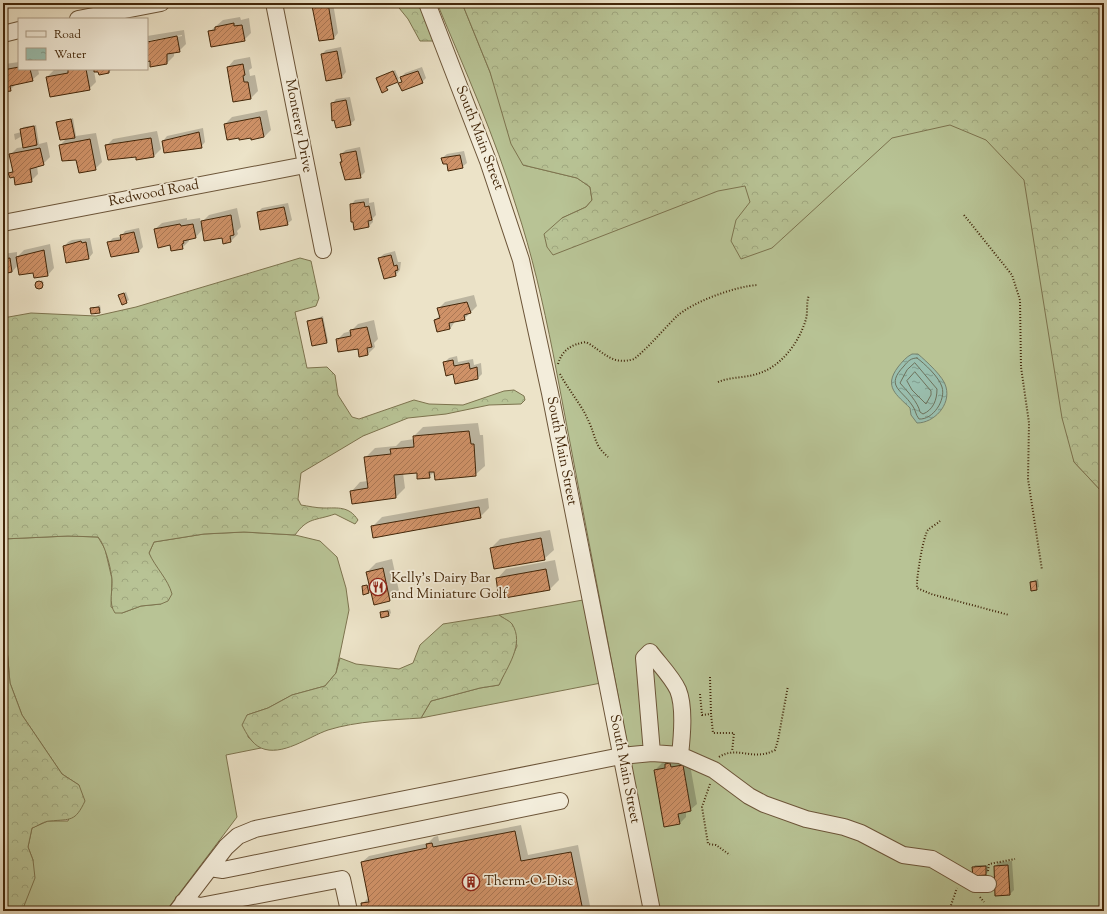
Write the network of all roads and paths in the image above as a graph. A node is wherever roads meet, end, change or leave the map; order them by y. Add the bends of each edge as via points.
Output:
1 (160, 3) edge
2 (274, 3) edge
3 (427, 3) edge
4 (83, 18) edge
5 (18, 30) edge
6 (3, 34) edge
7 (305, 165) junction
8 (964, 215) dead end
9 (3, 223) edge
10 (323, 250) dead end
11 (758, 285) dead end
12 (808, 295) dead end
13 (718, 382) dead end
14 (608, 457) dead end
15 (940, 521) dead end
16 (1042, 570) dead end
17 (1009, 615) dead end
18 (710, 677) dead end
19 (788, 686) dead end
20 (700, 694) dead end
21 (711, 714) junction
22 (732, 752) junction
23 (652, 753) junction
24 (680, 755) junction
25 (621, 756) junction
26 (716, 761) dead end
27 (712, 780) dead end
28 (560, 801) dead end
29 (730, 855) dead end
30 (1015, 859) dead end
31 (210, 868) junction
32 (988, 880) joint
33 (959, 882) dead end
34 (180, 907) edge
35 (349, 911) edge
36 (652, 911) edge
37 (950, 911) edge

1 - 4 street
2 - 7 street, Monterey Drive
3 - 25 street, South Main Street via 488,161 521,260
5 - 6 street
7 - 9 street, Redwood Road
7 - 10 street, Monterey Drive
8 - 16 path via 1012,275 1020,300 1021,367 1029,424 1028,479
11 - 14 path via 726,292 683,312 634,359 618,361 586,342 565,350 558,363 560,374 590,423 594,440
12 - 13 path via 806,320 796,342 784,357 760,373
15 - 17 path via 928,530 925,536 917,573 917,588
18 - 21 path
19 - 22 path via 775,750 766,755
20 - 21 path via 702,715
21 - 22 path via 713,733 734,734
22 - 26 path via 719,756
23 - 24 street
23 - 24 street via 644,658 650,652 678,690 682,736
23 - 25 street
24 - 32 street via 714,770 764,804 806,819 844,826 903,855 932,859 975,884
25 - 31 street via 255,829 238,836
25 - 36 street, South Main Street
27 - 29 path via 702,807 708,844 716,845
28 - 31 street via 223,870
30 - 32 path via 989,864
31 - 34 street
33 - 37 path
34 - 35 street via 200,906 342,879

